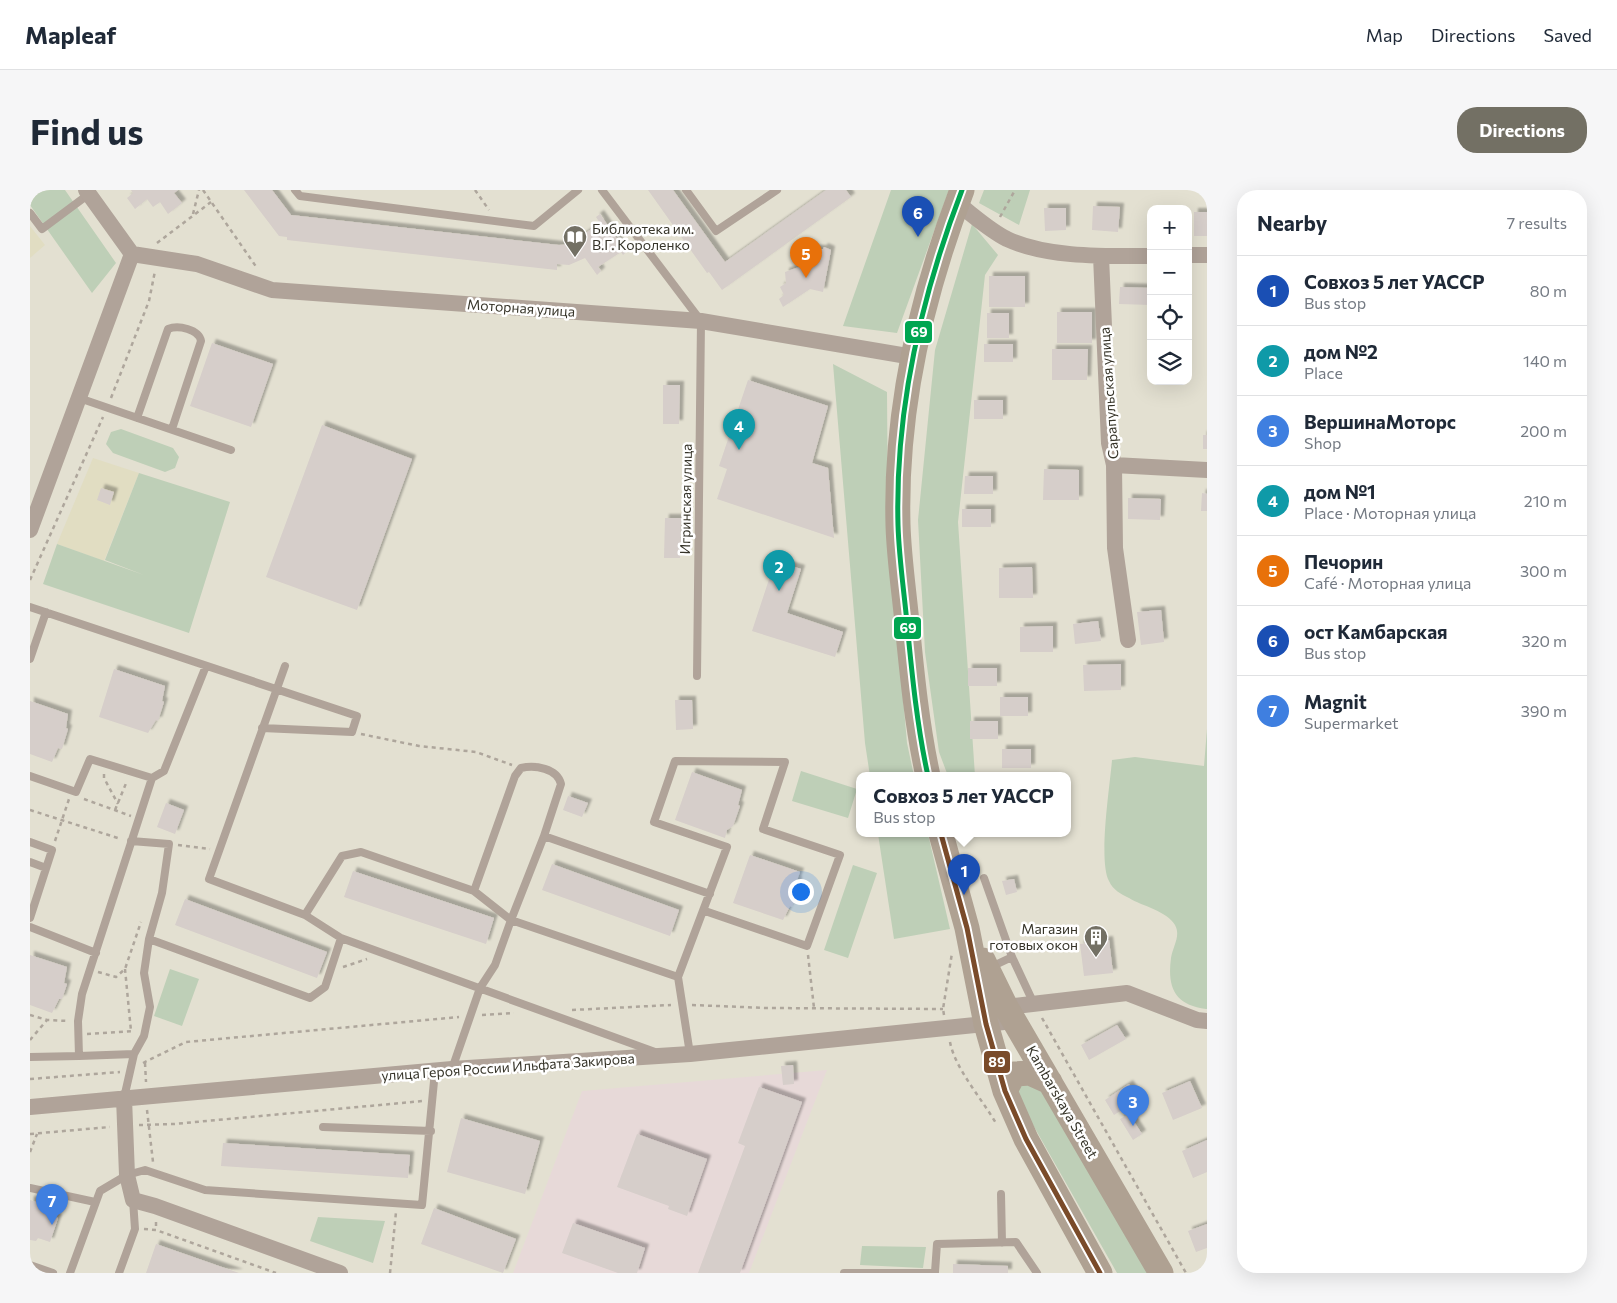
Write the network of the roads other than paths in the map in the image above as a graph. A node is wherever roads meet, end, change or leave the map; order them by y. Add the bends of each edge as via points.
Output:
1 (295, 190) edge
2 (578, 190) edge
3 (602, 190) edge
4 (686, 190) edge
5 (777, 190) edge
6 (88, 192) edge
7 (959, 197) edge
8 (30, 213) edge
9 (132, 254) junction
10 (1192, 255) edge
11 (1207, 255) edge
12 (1101, 256) junction
13 (1147, 256) edge
14 (701, 321) junction
15 (913, 357) junction
16 (79, 398) junction
17 (137, 418) junction
18 (172, 430) junction
19 (231, 450) dead end
20 (1114, 466) junction
21 (1207, 470) edge
22 (30, 530) edge
23 (30, 606) edge
24 (46, 612) junction
25 (1128, 640) dead end
26 (30, 658) edge
27 (206, 666) junction
28 (286, 666) dead end
29 (697, 676) dead end
30 (276, 688) junction
31 (262, 728) junction
32 (927, 772) edge
33 (30, 776) edge
34 (152, 778) junction
35 (544, 836) junction
36 (942, 837) edge
37 (131, 841) junction
38 (30, 842) edge
39 (30, 862) edge
40 (46, 868) junction
41 (984, 878) dead end
42 (474, 892) junction
43 (710, 894) junction
44 (705, 910) junction
45 (305, 915) junction
46 (30, 918) edge
47 (511, 920) junction
48 (30, 927) edge
49 (960, 937) junction
50 (341, 938) junction
51 (149, 939) junction
52 (96, 953) junction
53 (1012, 957) junction
54 (987, 968) junction
55 (678, 977) junction
56 (480, 988) junction
57 (1034, 1004) junction
58 (1010, 1014) junction
59 (1207, 1020) edge
60 (986, 1024) junction
61 (134, 1054) junction
62 (690, 1054) junction
63 (80, 1056) junction
64 (666, 1056) junction
65 (30, 1057) edge
66 (452, 1069) junction
67 (435, 1071) junction
68 (1050, 1082) junction
69 (1006, 1091) junction
70 (124, 1098) junction
71 (30, 1107) edge
72 (323, 1127) dead end
73 (431, 1131) junction
74 (127, 1175) junction
75 (30, 1188) edge
76 (1001, 1194) dead end
77 (133, 1200) junction
78 (96, 1202) junction
79 (1002, 1243) junction
80 (30, 1266) edge
81 (935, 1272) edge
82 (53, 1273) edge
83 (70, 1273) edge
84 (119, 1273) edge
85 (340, 1273) edge
86 (844, 1273) edge
87 (1037, 1273) edge
88 (1100, 1273) edge
89 (1161, 1273) edge

1 - 2 lane via 300,196 534,226
3 - 14 lane
4 - 5 lane via 716,231
6 - 8 lane via 42,229
6 - 9 street
7 - 12 street via 1007,238 1054,252
7 - 15 main road via 928,292
9 - 14 street, Моторная улица via 197,264 272,290
9 - 16 street
10 - 11 street
12 - 13 street
12 - 20 street, Сарапульская улица via 1109,443
14 - 15 street, Моторная улица
14 - 29 lane, Игринская улица
15 - 32 main road via 901,436 898,526 911,667
16 - 17 lane
16 - 22 street
17 - 18 lane
17 - 18 lane via 168,329 175,327 192,331 201,341
18 - 19 lane
20 - 21 street, Сарапульская улица
20 - 25 street via 1115,548
23 - 24 lane
24 - 26 lane
24 - 27 lane
27 - 30 lane
27 - 34 lane via 164,771
28 - 30 lane
30 - 31 lane
30 - 31 lane via 357,716 352,732
31 - 45 lane via 209,879
33 - 34 lane via 76,792 90,759
34 - 37 lane
35 - 42 lane via 560,779 550,771 528,766 521,768 516,776
35 - 43 lane
35 - 47 lane
36 - 49 main road, Kambarskaya Street
37 - 51 lane via 169,844 162,893
37 - 52 lane
38 - 40 lane via 52,850
39 - 40 lane
40 - 46 lane
41 - 53 lane
42 - 45 lane via 374,856 352,852 342,856 335,865
42 - 47 lane
43 - 44 lane
43 - 44 lane via 727,847 654,822 676,761 785,762 763,829 840,855 806,946
44 - 55 lane
45 - 50 lane
47 - 55 lane
47 - 56 lane via 495,965
48 - 52 lane
49 - 54 main road, Kambarskaya Street
49 - 60 main road, Kambarskaya Street
50 - 51 lane via 324,987 310,998
50 - 56 lane
51 - 61 lane via 144,972 150,1007 145,1030
52 - 63 lane via 82,994 78,1022
53 - 54 lane
53 - 57 lane
54 - 58 main road, Kambarskaya Street
55 - 62 lane
56 - 64 lane
56 - 66 lane
57 - 58 street, улица Героя России Ильфата Закирова
57 - 59 street, улица Героя России Ильфата Закирова via 1127,993 1197,1020
58 - 60 street, улица Героя России Ильфата Закирова
58 - 68 main road, Kambarskaya Street
60 - 62 street, улица Героя России Ильфата Закирова
60 - 69 main road, Kambarskaya Street
61 - 63 lane
61 - 70 lane
62 - 64 street, улица Героя России Ильфата Закирова
63 - 65 lane
64 - 66 street, улица Героя России Ильфата Закирова
66 - 67 street, улица Героя России Ильфата Закирова
67 - 70 street, улица Героя России Ильфата Закирова
67 - 73 lane
68 - 69 main road via 1030,1073 1014,1074
68 - 89 main road, Kambarskaya Street
69 - 88 main road, Kambarskaya Street via 1026,1139
70 - 71 street, улица Героя России Ильфата Закирова
70 - 74 street via 134,1128
72 - 73 lane
73 - 74 lane via 422,1205 205,1190 145,1170
74 - 77 street
74 - 78 lane via 100,1191
75 - 78 lane
76 - 79 lane
77 - 84 lane via 135,1229
77 - 85 street
78 - 83 lane
79 - 81 lane via 937,1244
79 - 87 lane via 1016,1242
80 - 82 lane
81 - 86 lane

